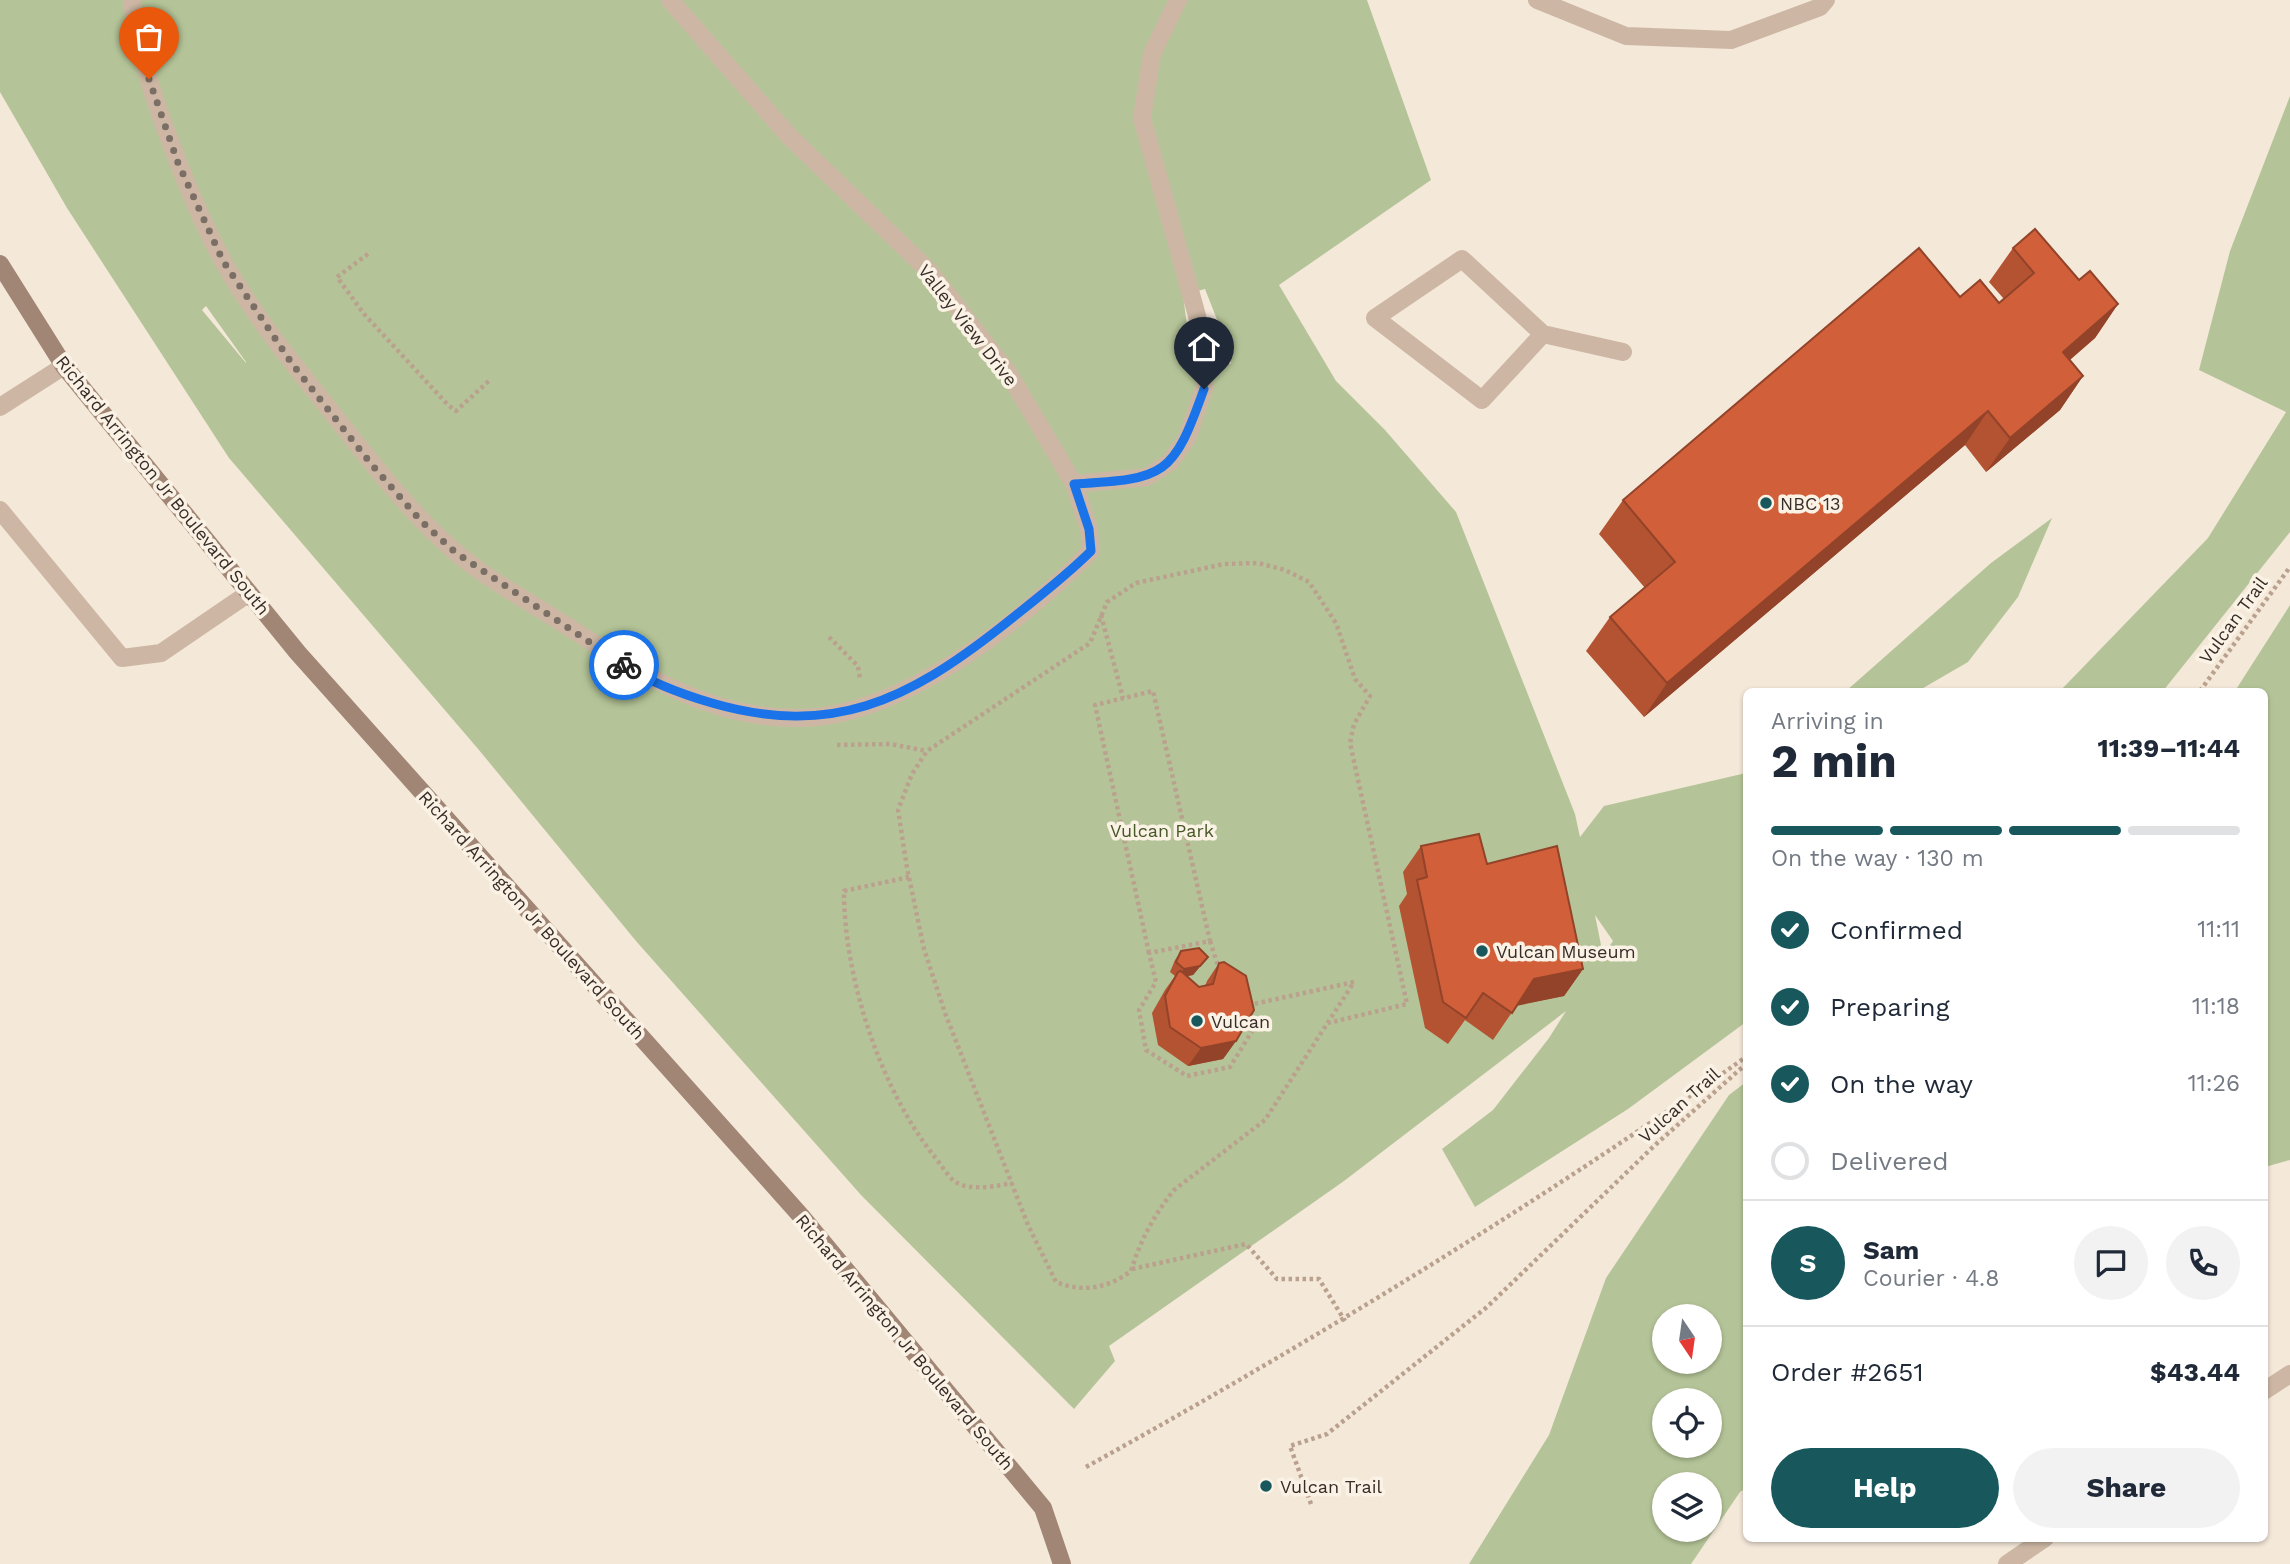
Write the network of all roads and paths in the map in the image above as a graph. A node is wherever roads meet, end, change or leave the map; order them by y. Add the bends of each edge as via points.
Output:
1 (132, 0) edge
2 (670, 0) edge
3 (1178, 0) edge
4 (1537, 0) edge
5 (1826, 0) edge
6 (368, 254) dead end
7 (0, 264) edge
8 (1543, 334) junction
9 (1623, 352) dead end
10 (64, 366) junction
11 (491, 379) dead end
12 (0, 407) edge
13 (1074, 484) junction
14 (0, 510) edge
15 (2290, 567) edge
16 (249, 593) junction
17 (1101, 614) junction
18 (829, 637) dead end
19 (862, 686) dead end
20 (2202, 688) edge
21 (1123, 698) junction
22 (827, 746) dead end
23 (927, 751) junction
24 (909, 877) junction
25 (1210, 941) junction
26 (1149, 953) junction
27 (1226, 973) edge
28 (1247, 994) edge
29 (1249, 1005) junction
30 (1328, 1023) junction
31 (1743, 1059) edge
32 (1743, 1067) edge
33 (1012, 1182) junction
34 (1132, 1269) junction
35 (1345, 1321) junction
36 (2290, 1374) edge
37 (2268, 1388) edge
38 (1086, 1467) dead end
39 (1311, 1504) dead end
40 (2039, 1542) edge
41 (1062, 1564) edge
42 (2007, 1564) edge

1 - 13 street, Valley View Drive via 155,101 201,215 223,261 293,365 372,465 455,552 628,668 674,691 756,715 805,718 895,697 985,640 1091,551
2 - 13 street, Valley View Drive via 789,136 930,272 1009,374
3 - 13 street via 1152,54 1142,118 1199,323 1204,389 1187,438 1170,461 1147,477
4 - 5 street via 1626,36 1731,40 1820,7
6 - 11 path via 337,277 364,314 448,405 456,411
7 - 10 street, Richard Arrington Jr Boulevard South
8 - 8 street via 1462,259 1375,318 1482,400
8 - 9 street
10 - 12 street
10 - 16 street, Richard Arrington Jr Boulevard South
14 - 16 street via 122,658 161,653
15 - 20 path, Vulcan Trail
16 - 41 street, Richard Arrington Jr Boulevard South via 801,1216 1042,1508
17 - 21 path
17 - 23 path via 1090,643
17 - 30 path via 1107,602 1136,583 1242,562 1274,566 1309,582 1329,611 1349,668 1370,696 1354,724 1350,743 1407,1004
18 - 19 path via 858,666
21 - 25 path via 1153,691
21 - 26 path via 1095,705
22 - 23 path via 890,744
23 - 24 path via 898,810
24 - 33 path via 924,949 945,1013
24 - 33 path via 844,891 851,968 870,1027 904,1112 955,1182 974,1186
25 - 26 path
25 - 27 path via 1217,968
26 - 29 path via 1156,982 1139,1010 1146,1050 1187,1076 1230,1067 1254,1028
28 - 29 path
29 - 30 path via 1354,982
30 - 34 path via 1265,1120 1162,1204 1138,1247
31 - 35 path via 1534,1202
32 - 39 path, Vulcan Trail via 1487,1307 1327,1434 1290,1446
33 - 34 path via 1056,1282 1068,1287 1112,1285
34 - 35 path via 1246,1244 1277,1279 1319,1279
35 - 38 path
36 - 37 street
40 - 42 street

